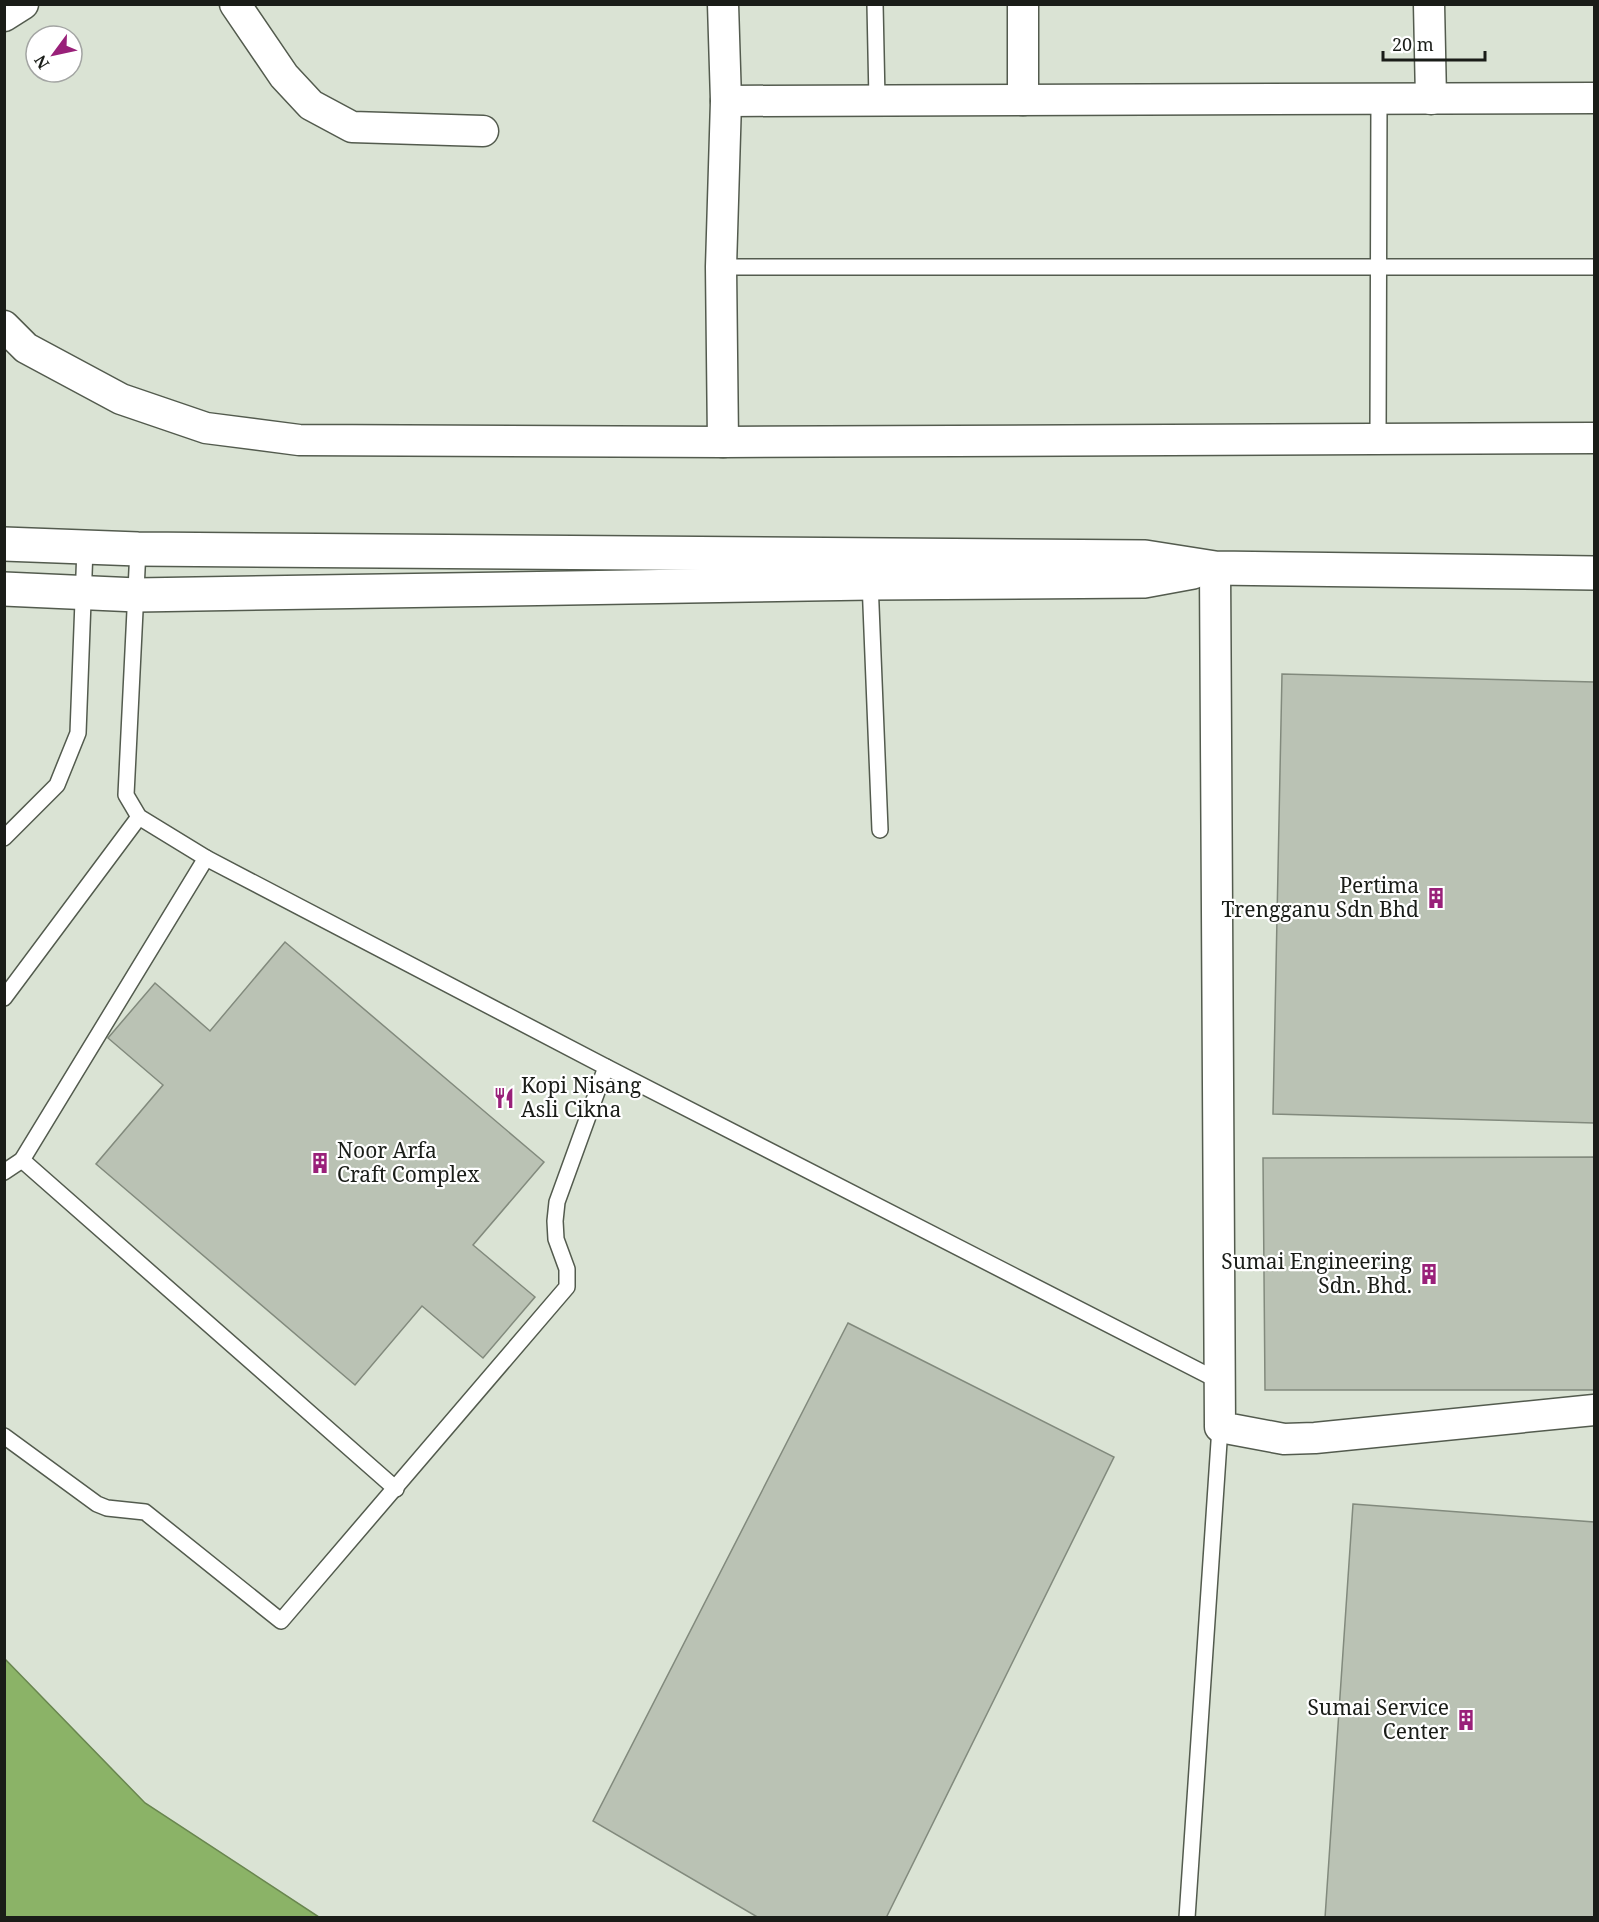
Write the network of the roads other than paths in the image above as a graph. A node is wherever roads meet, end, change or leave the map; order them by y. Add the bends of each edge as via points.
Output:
1 (23, 4) edge
2 (235, 4) edge
3 (723, 4) edge
4 (875, 4) edge
5 (1023, 4) edge
6 (1429, 4) edge
7 (4, 16) edge
8 (1594, 98) edge
9 (1379, 99) junction
10 (1431, 99) junction
11 (877, 100) junction
12 (1023, 100) junction
13 (726, 101) junction
14 (483, 131) dead end
15 (721, 267) junction
16 (1379, 267) junction
17 (1594, 267) edge
18 (4, 326) edge
19 (1594, 438) edge
20 (1378, 439) junction
21 (723, 442) junction
22 (4, 544) edge
23 (85, 548) junction
24 (138, 549) junction
25 (1215, 568) junction
26 (868, 569) junction
27 (1594, 573) edge
28 (4, 589) edge
29 (83, 594) junction
30 (137, 595) junction
31 (139, 817) junction
32 (880, 830) dead end
33 (4, 838) edge
34 (206, 858) junction
35 (4, 998) edge
36 (606, 1067) junction
37 (22, 1160) junction
38 (4, 1172) edge
39 (1219, 1381) junction
40 (1594, 1410) edge
41 (1220, 1427) junction
42 (4, 1436) edge
43 (396, 1489) junction
44 (1187, 1917) edge

1 - 7 street
2 - 14 street via 284,76 311,105 352,127
3 - 13 street
4 - 11 lane
5 - 12 street
6 - 10 street
8 - 10 street
9 - 10 street
9 - 12 street
9 - 16 lane
11 - 12 street
11 - 13 street
13 - 15 street
15 - 16 lane
15 - 21 street
16 - 17 lane
16 - 20 lane
18 - 21 street via 26,348 121,399 206,428 299,440
19 - 20 street
20 - 21 street
22 - 23 street
23 - 24 street
23 - 29 lane
24 - 26 street
24 - 30 lane
25 - 26 street via 1144,581
25 - 27 street
25 - 39 street
26 - 30 street
26 - 32 lane
28 - 29 street
29 - 30 street
29 - 33 lane via 78,733 57,785
30 - 31 lane via 126,795
31 - 34 lane
31 - 35 lane
34 - 36 lane
34 - 37 lane
36 - 39 lane
36 - 43 lane via 557,1202 556,1239 567,1269 567,1287
37 - 38 lane
37 - 43 lane
39 - 41 street
40 - 41 street via 1315,1438 1284,1439
41 - 44 lane
42 - 43 lane via 97,1504 145,1512 281,1621

